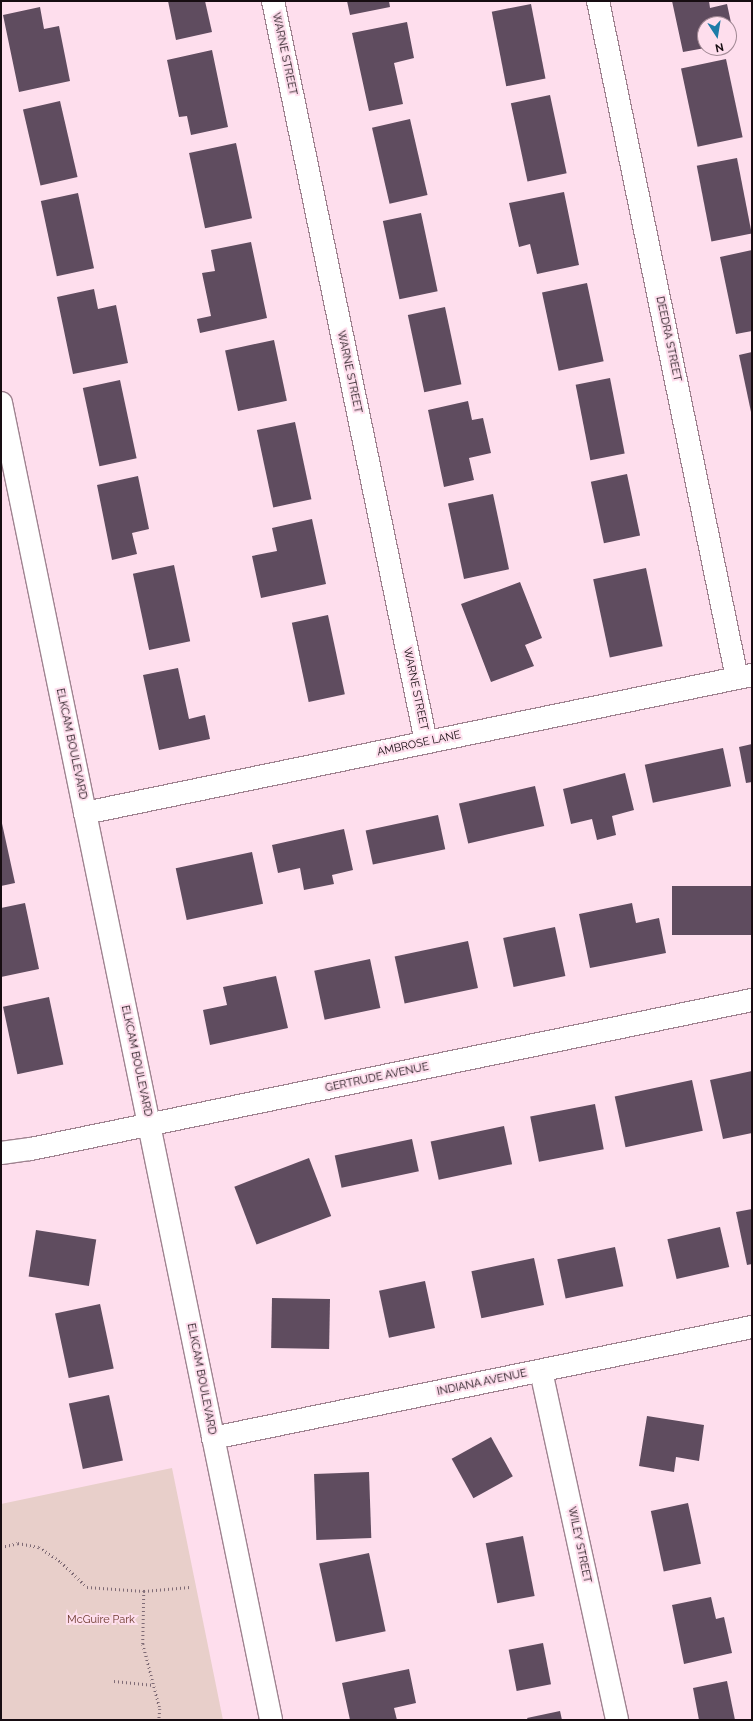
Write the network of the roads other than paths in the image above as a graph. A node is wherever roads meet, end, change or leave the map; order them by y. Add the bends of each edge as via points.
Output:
1 (273, 1) edge
2 (598, 1) edge
3 (1, 403) edge
4 (745, 676) edge
5 (426, 742) junction
6 (85, 813) junction
7 (752, 1000) edge
8 (150, 1125) junction
9 (1, 1153) edge
10 (752, 1327) edge
11 (541, 1371) junction
12 (213, 1438) junction
13 (271, 1720) edge
14 (617, 1720) edge

1 - 5 street, WARNE STREET
2 - 4 street, DEEDRA STREET
3 - 6 street, ELKCAM BOULEVARD
4 - 5 street, AMBROSE LANE
5 - 6 street, AMBROSE LANE
6 - 8 street, ELKCAM BOULEVARD
7 - 8 street, GERTRUDE AVENUE
8 - 9 street, GERTRUDE AVENUE
8 - 12 street, ELKCAM BOULEVARD
10 - 11 street, INDIANA AVENUE
11 - 12 street, INDIANA AVENUE
11 - 14 street, WILEY STREET
12 - 13 street, ELKCAM BOULEVARD

